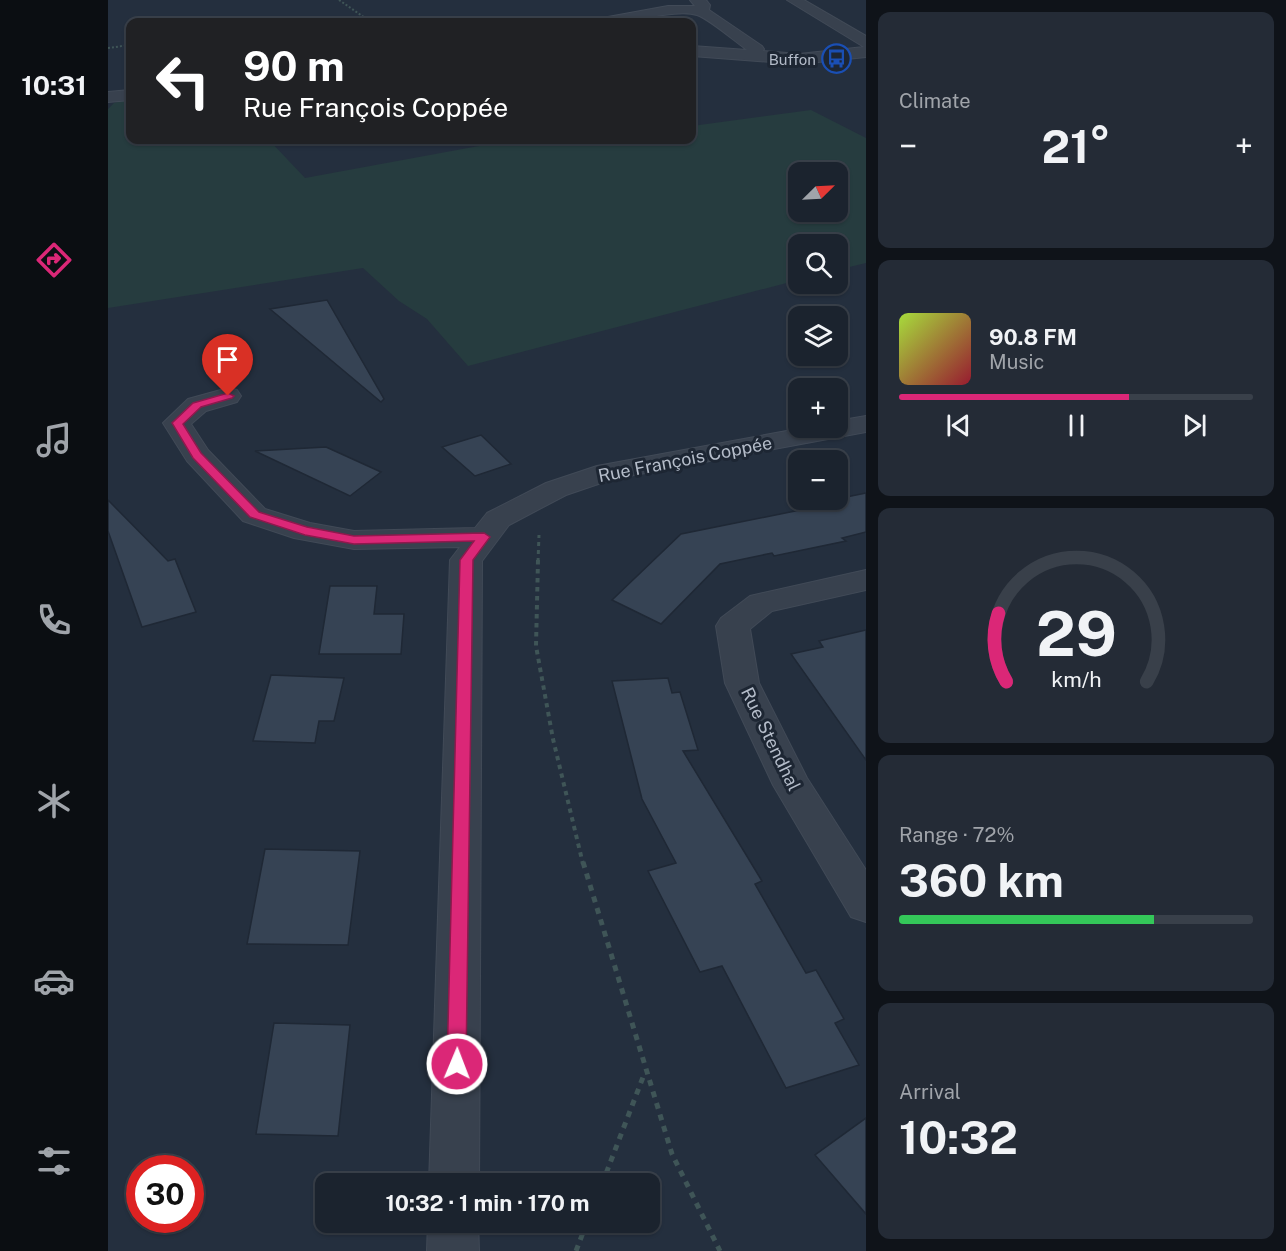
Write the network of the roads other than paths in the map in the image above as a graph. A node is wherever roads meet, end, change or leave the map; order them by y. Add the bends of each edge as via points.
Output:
1 (794, 0) edge
2 (699, 5) edge
3 (628, 18) edge
4 (866, 43) edge
5 (696, 51) edge
6 (866, 52) edge
7 (752, 55) junction
8 (126, 94) edge
9 (108, 96) edge
10 (228, 396) dead end
11 (866, 424) edge
12 (484, 537) junction
13 (866, 580) edge
14 (866, 904) edge
15 (454, 1173) edge
16 (453, 1233) edge
17 (453, 1251) edge

1 - 4 street
2 - 3 street
2 - 7 street via 756,49
5 - 7 street
6 - 7 street via 799,59
8 - 9 street
10 - 12 street via 197,405 177,423 197,455 254,515 305,531 354,540
11 - 12 street, Rue François Coppée via 607,472 556,489 498,519
12 - 15 street, Rue François Coppée via 466,560
13 - 14 street, Rue Stendhal via 761,603 733,626 742,682 792,785
16 - 17 street

